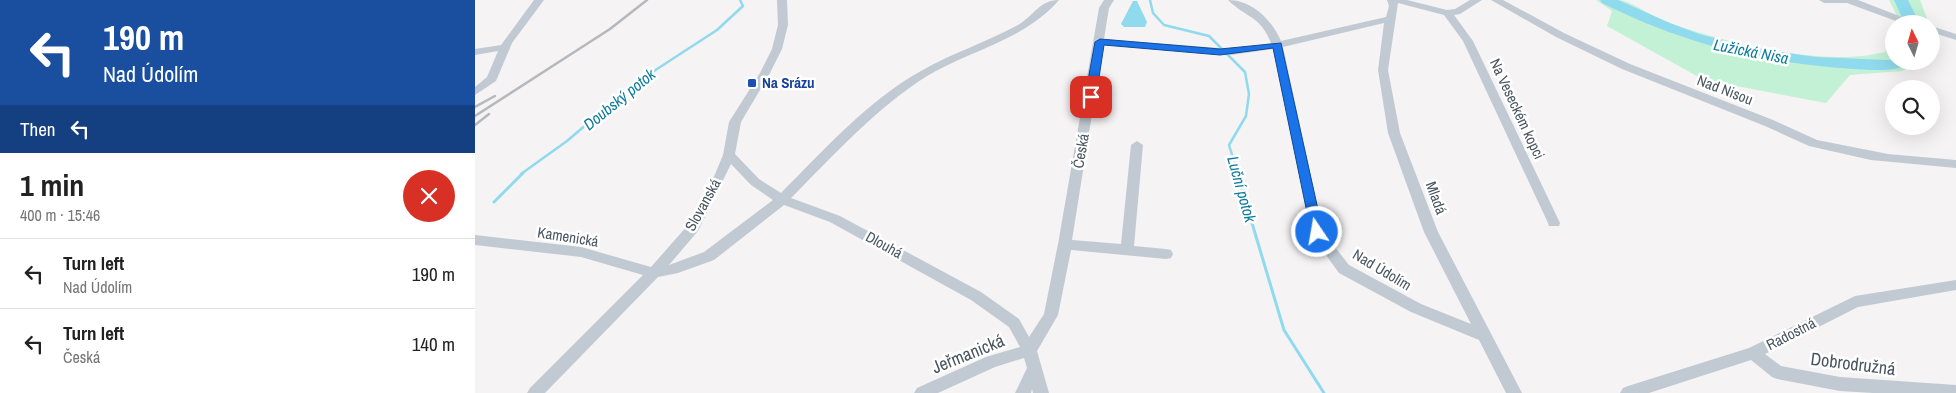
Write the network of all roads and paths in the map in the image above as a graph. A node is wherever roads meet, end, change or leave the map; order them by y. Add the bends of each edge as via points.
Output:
1 (539, 0) edge
2 (782, 0) edge
3 (1055, 0) edge
4 (1109, 0) edge
5 (1233, 0) edge
6 (1394, 0) edge
7 (1477, 0) edge
8 (1496, 0) edge
9 (1824, 0) edge
10 (1852, 0) edge
11 (1447, 13) junction
12 (1889, 15) edge
13 (1390, 19) junction
14 (1940, 32) edge
15 (1956, 37) edge
16 (1100, 42) junction
17 (1277, 45) junction
18 (506, 47) junction
19 (475, 52) edge
20 (475, 92) edge
21 (1137, 145) dead end
22 (729, 155) junction
23 (1956, 164) edge
24 (782, 200) junction
25 (1554, 223) dead end
26 (475, 240) edge
27 (1065, 244) junction
28 (1127, 250) junction
29 (1165, 254) dead end
30 (654, 273) junction
31 (1956, 285) edge
32 (1483, 335) junction
33 (1029, 350) junction
34 (1753, 353) junction
35 (1034, 368) junction
36 (1956, 392) edge
37 (535, 393) edge
38 (922, 393) edge
39 (1023, 393) edge
40 (1041, 393) edge
41 (1514, 393) edge
42 (1628, 393) edge

1 - 18 street
2 - 22 street, Slovanská via 783,25 777,49 735,122
3 - 24 street via 1023,26 925,73 884,101
4 - 16 street, Česká via 1104,8
5 - 17 street, Nad Údolím via 1264,20 1273,31
6 - 11 street
6 - 13 street, Mladá
7 - 11 street via 1457,12
8 - 23 street, Nad Nisou via 1542,28 1631,70 1764,120 1820,145 1910,161
9 - 10 street
10 - 12 street
11 - 25 street, Na Veseckém kopci via 1468,41
13 - 17 street
13 - 32 street, Mladá via 1383,70 1394,133 1431,232
14 - 15 street
16 - 17 street via 1220,52
16 - 27 street, Česká
17 - 32 street, Nad Údolím via 1317,232 1344,269 1416,308
18 - 19 street
18 - 20 street via 492,79
21 - 28 street
22 - 24 street, Dlouhá via 755,182
22 - 30 street, Slovanská via 693,228
24 - 30 street via 709,256
24 - 33 street, Dlouhá via 835,218 976,296 1014,323
26 - 30 street, Kamenická via 581,252
27 - 28 street
27 - 33 street, Česká via 1051,315
28 - 29 street
30 - 37 street, Slovanská
31 - 34 street, Radostná via 1855,302
32 - 41 street, Mladá
33 - 35 street
33 - 38 street, Jeřmanická via 991,362
34 - 36 street, Dobrodružná via 1777,372 1840,384
34 - 42 street, Radostná
35 - 39 street
35 - 40 street

